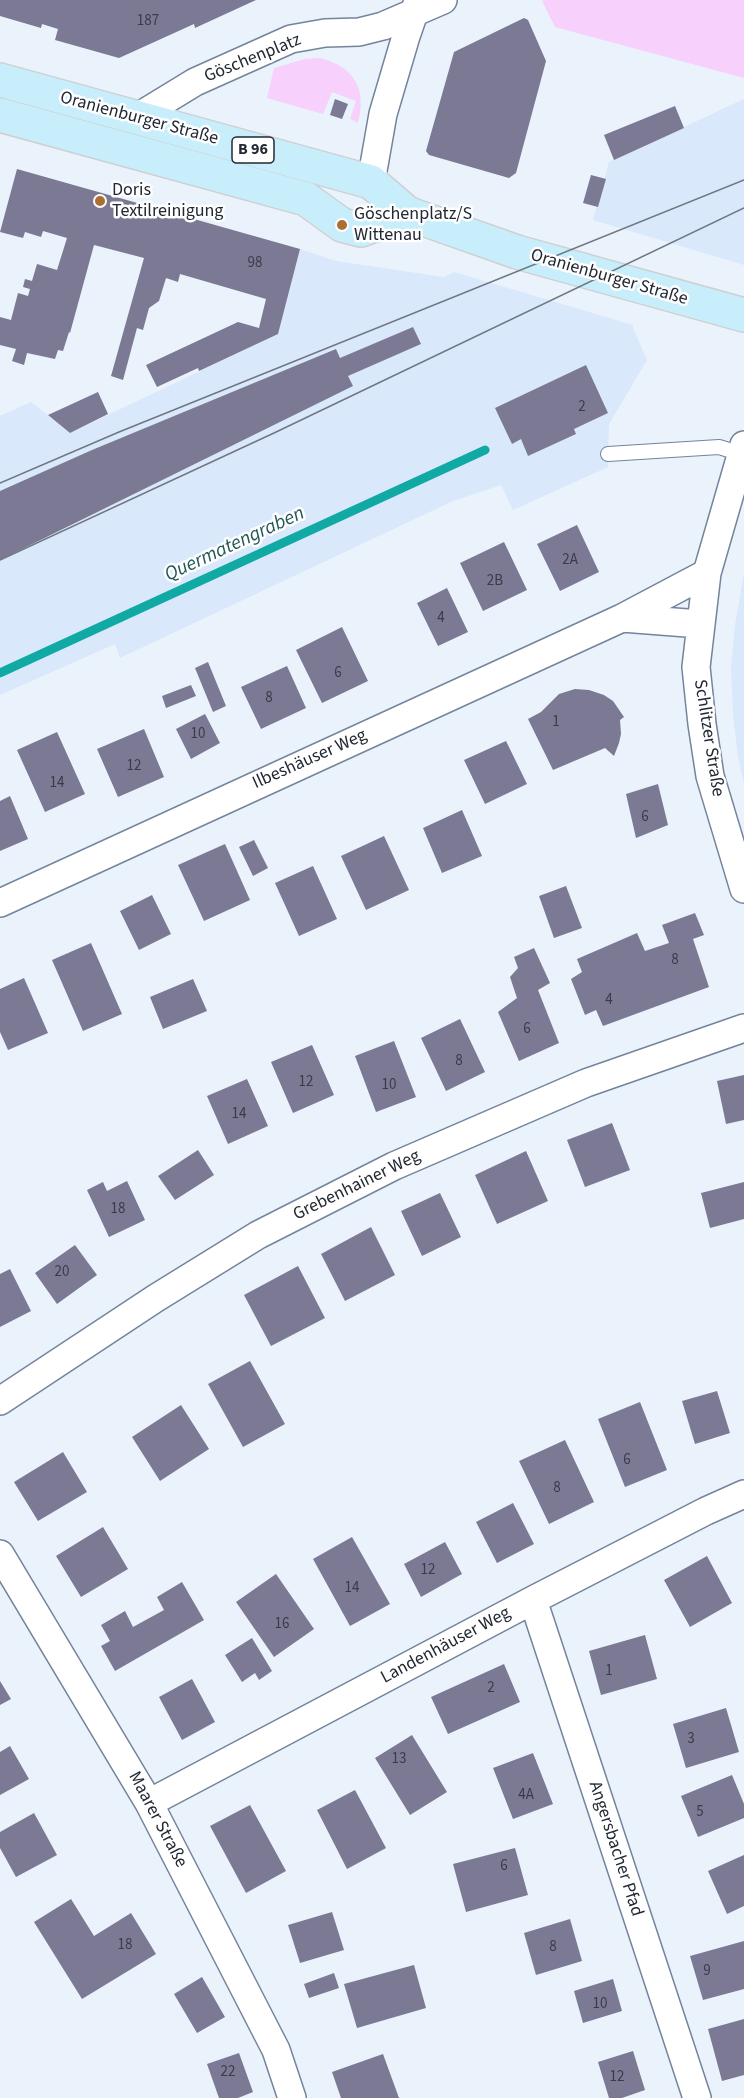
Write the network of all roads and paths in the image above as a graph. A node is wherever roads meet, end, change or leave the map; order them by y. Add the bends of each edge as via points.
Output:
1 (443, 0) edge
2 (417, 6) edge
3 (0, 80) edge
4 (0, 115) edge
5 (136, 118) junction
6 (370, 182) junction
7 (306, 199) junction
8 (407, 213) junction
9 (744, 315) edge
10 (743, 450) edge
11 (608, 454) dead end
12 (707, 573) junction
13 (622, 618) junction
14 (700, 624) junction
15 (744, 889) edge
16 (0, 903) edge
17 (744, 1028) edge
18 (0, 1401) edge
19 (744, 1494) edge
20 (0, 1554) edge
21 (533, 1600) junction
22 (149, 1803) junction
23 (292, 2098) edge
24 (697, 2098) edge

1 - 2 street, Göschenplatz
2 - 5 street, Göschenplatz via 383,26 291,39 195,82
2 - 6 street via 383,114
3 - 5 main road, Oranienburger Straße / B 96
4 - 7 main road, Oranienburger Straße / B 96
5 - 6 main road, Oranienburger Straße / B 96
6 - 7 main road, B 96
6 - 8 main road, Oranienburger Straße / B 96
7 - 8 main road, Oranienburger Straße / B 96 via 342,225 361,230
8 - 9 main road, Oranienburger Straße / B 96 via 518,252
10 - 11 lane via 719,447
10 - 12 street, Schlitzer Straße
12 - 13 street, Ilbeshäuser Weg
12 - 14 street, Schlitzer Straße
13 - 14 street, Ilbeshäuser Weg
13 - 16 street, Ilbeshäuser Weg
14 - 15 street, Schlitzer Straße via 696,667 710,776
17 - 18 street, Grebenhainer Weg via 586,1083 373,1176 258,1235
19 - 21 street, Landenhäuser Weg
20 - 22 street, Maarer Straße
21 - 22 street, Landenhäuser Weg
21 - 24 street, Angersbacher Pfad
22 - 23 street, Maarer Straße via 276,2050

